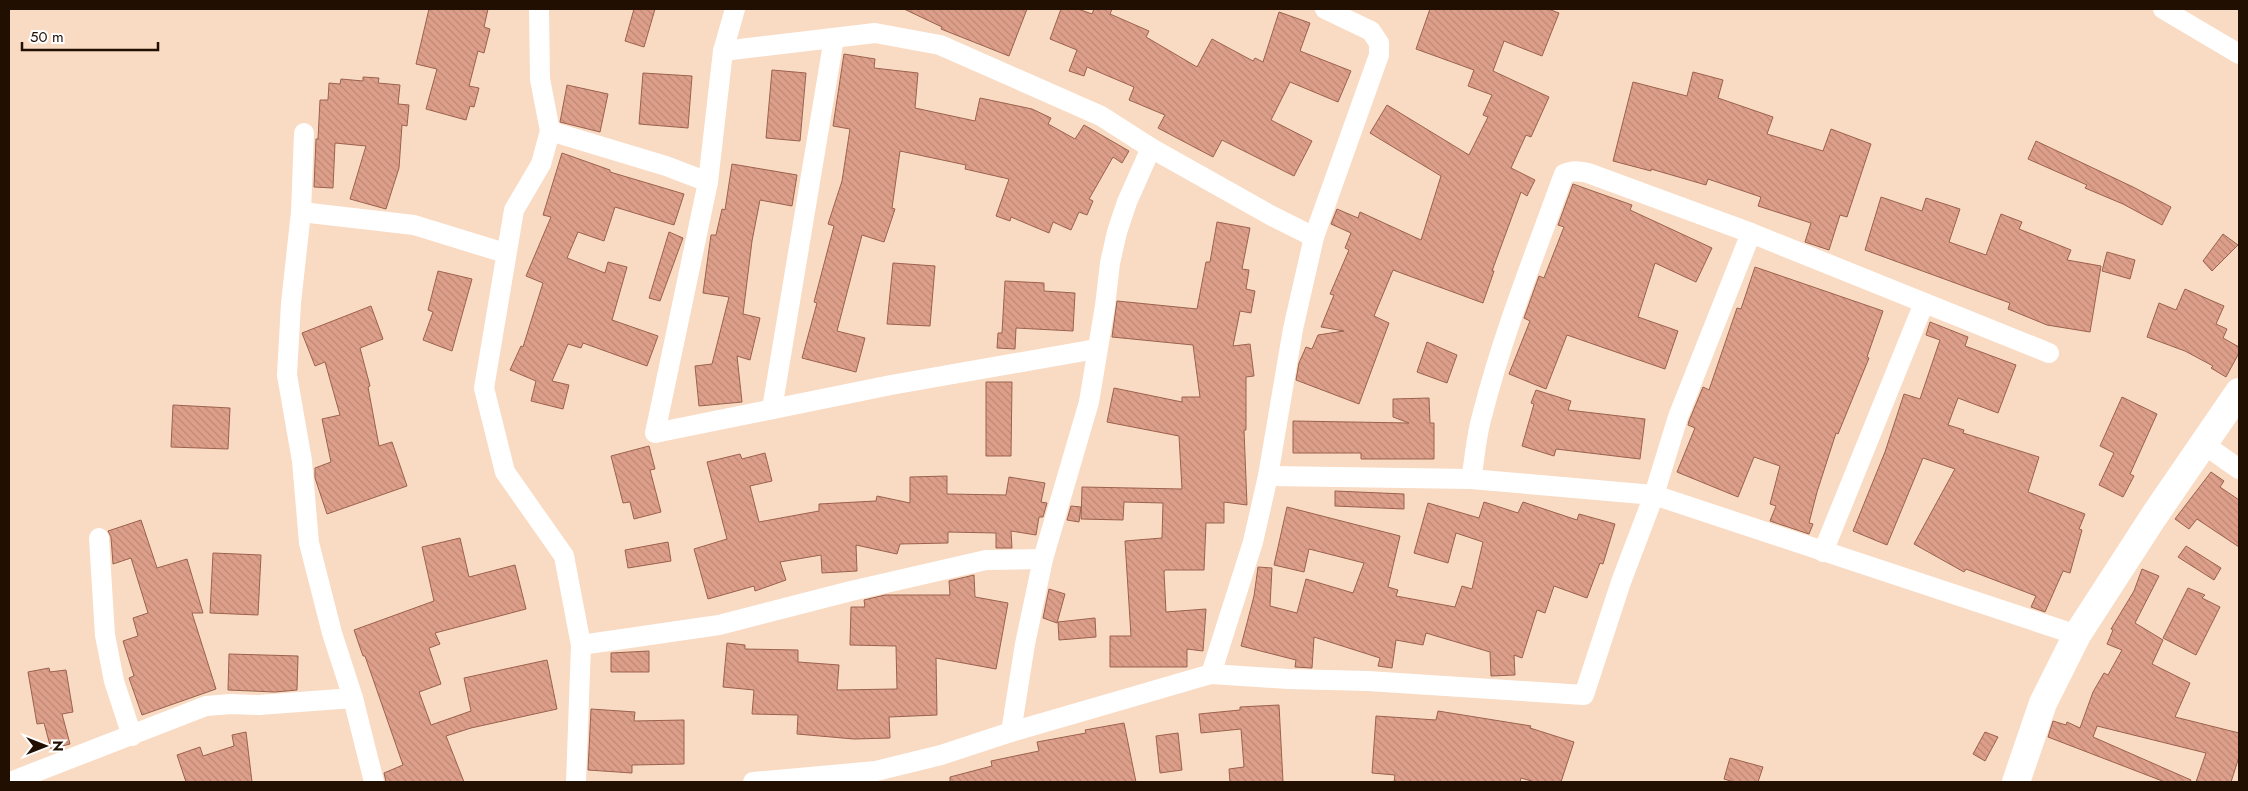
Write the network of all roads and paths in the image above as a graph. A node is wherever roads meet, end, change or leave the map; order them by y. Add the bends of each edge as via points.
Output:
1 (539, 9) edge
2 (735, 9) edge
3 (1325, 9) edge
4 (2163, 9) edge
5 (834, 38) junction
6 (723, 51) junction
7 (2239, 54) edge
8 (550, 131) junction
9 (304, 133) dead end
10 (1151, 148) junction
11 (708, 182) junction
12 (301, 212) junction
13 (1751, 233) junction
14 (1314, 237) junction
15 (506, 253) junction
16 (1924, 303) junction
17 (1096, 349) junction
18 (2049, 353) dead end
19 (2239, 392) edge
20 (772, 409) junction
21 (2205, 445) junction
22 (2239, 469) edge
23 (1268, 476) junction
24 (1471, 480) junction
25 (1654, 495) junction
26 (100, 538) dead end
27 (1823, 552) junction
28 (1043, 558) junction
29 (2077, 636) junction
30 (581, 645) junction
31 (1211, 674) junction
32 (353, 698) junction
33 (1011, 732) junction
34 (132, 736) junction
35 (10, 782) edge
36 (374, 782) edge
37 (576, 782) edge
38 (753, 782) edge
39 (2016, 782) edge

1 - 8 street via 540,79
2 - 6 street
3 - 14 street via 1371,31 1379,43 1379,55
4 - 7 street
5 - 6 street
5 - 10 street via 876,33 940,45 1102,116
5 - 20 street
6 - 11 street
8 - 11 street
8 - 15 street via 541,164 514,210
9 - 12 street
10 - 14 street
10 - 17 street via 1117,232
11 - 20 street via 655,433
12 - 15 street via 414,225
12 - 32 street via 287,375 302,461 309,543
13 - 16 street
13 - 24 street via 1588,173 1577,170 1564,174 1496,368 1481,418
13 - 25 street via 1678,417
14 - 23 street
15 - 30 street via 484,388 505,472 564,556
16 - 18 street
16 - 27 street
17 - 20 street via 891,384
17 - 28 street via 1088,402
19 - 21 main road
21 - 22 street
21 - 29 main road via 2154,516
23 - 24 street
23 - 31 street via 1253,542
24 - 25 street
25 - 27 street
25 - 31 street via 1584,695
26 - 34 street via 106,636 114,681
27 - 29 street
28 - 30 street via 986,560 851,590 718,625
28 - 33 street
29 - 39 main road via 2043,702
30 - 37 street
31 - 33 street
32 - 34 street via 206,706
32 - 36 street
33 - 38 street via 942,755 876,771
34 - 35 street

